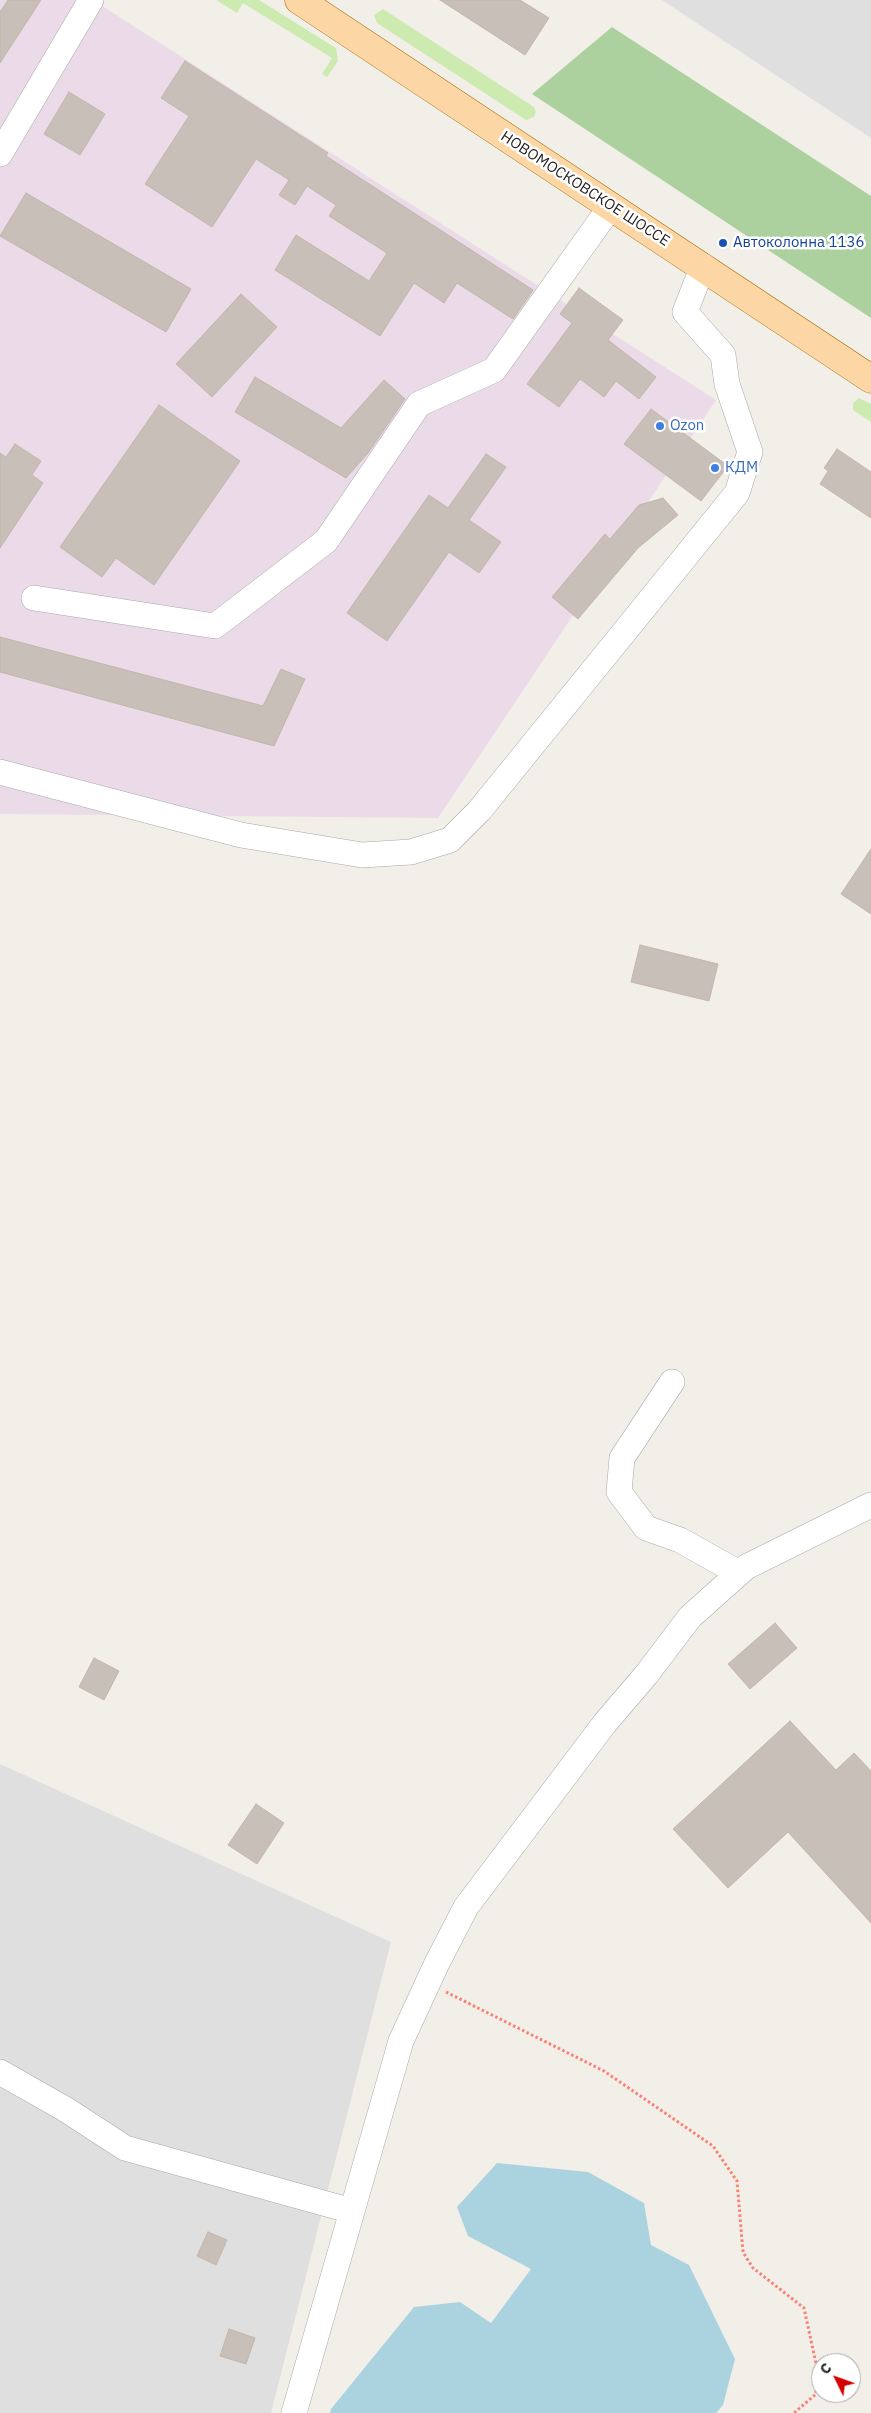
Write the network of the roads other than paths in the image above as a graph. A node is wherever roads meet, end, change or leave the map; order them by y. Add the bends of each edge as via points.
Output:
1 (91, 0) edge
2 (299, 0) edge
3 (0, 154) edge
4 (611, 206) junction
5 (703, 266) junction
6 (871, 379) edge
7 (34, 598) dead end
8 (0, 772) edge
9 (672, 1382) dead end
10 (871, 1505) edge
11 (739, 1573) junction
12 (0, 2072) edge
13 (352, 2211) junction
14 (294, 2413) edge

1 - 3 street
2 - 4 main road, НОВОМОСКОВСКОЕ ШОССЕ
4 - 5 main road, НОВОМОСКОВСКОЕ ШОССЕ
4 - 7 street via 494,370 419,404 326,541 215,626
5 - 6 main road, НОВОМОСКОВСКОЕ ШОССЕ
5 - 8 street via 685,312 723,355 727,384 750,452 737,493 479,811 450,840 412,852 362,855 241,835
9 - 11 street via 622,1458 619,1492 646,1528 680,1540
10 - 11 street
11 - 13 street via 690,1617 466,1907 401,2041
12 - 13 street via 125,2148
13 - 14 street

